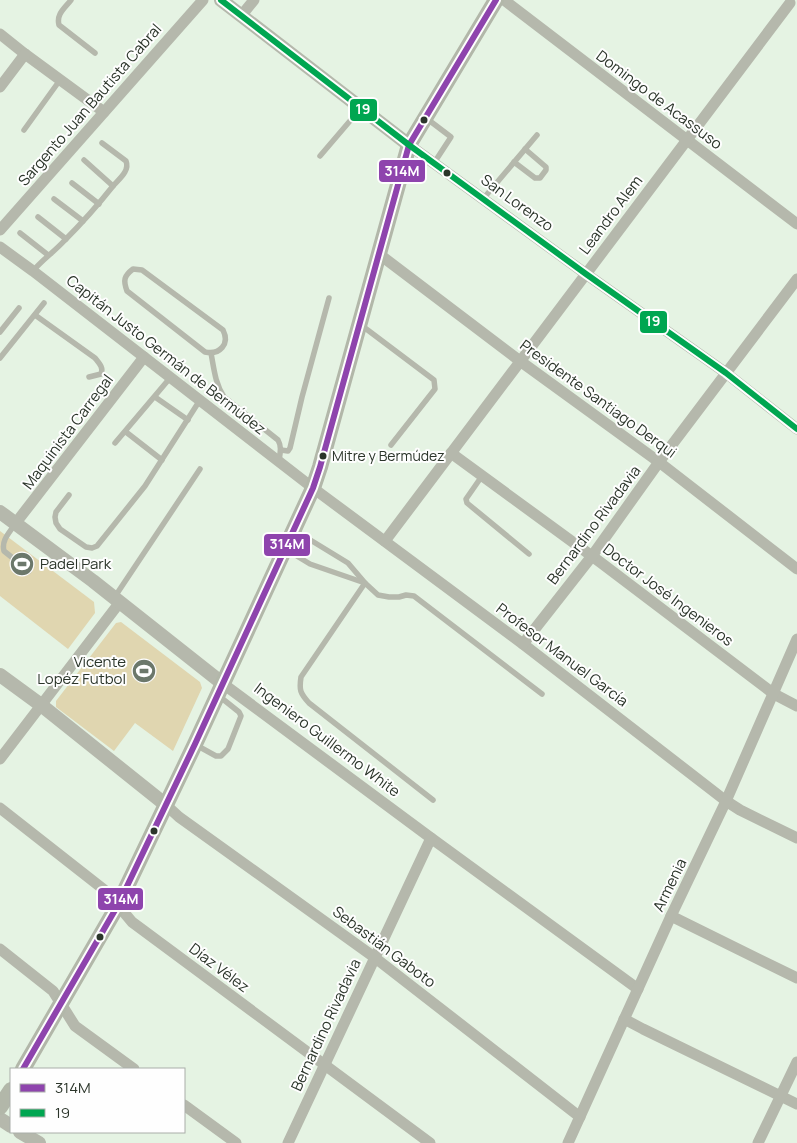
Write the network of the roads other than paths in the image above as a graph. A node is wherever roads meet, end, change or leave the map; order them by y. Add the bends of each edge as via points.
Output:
1 (71, 0) edge
2 (202, 0) edge
3 (221, 0) edge
4 (254, 0) edge
5 (496, 0) edge
6 (504, 0) edge
7 (791, 4) edge
8 (241, 16) junction
9 (0, 34) edge
10 (95, 53) dead end
11 (25, 54) junction
12 (60, 80) junction
13 (0, 87) edge
14 (362, 108) junction
15 (104, 112) junction
16 (425, 118) junction
17 (24, 130) dead end
18 (537, 135) dead end
19 (687, 140) junction
20 (102, 143) dead end
21 (409, 145) junction
22 (525, 149) junction
23 (320, 156) dead end
24 (84, 160) dead end
25 (514, 162) junction
26 (434, 163) junction
27 (72, 183) dead end
28 (113, 186) junction
29 (54, 199) dead end
30 (484, 199) junction
31 (99, 204) junction
32 (38, 217) dead end
33 (83, 221) junction
34 (797, 224) edge
35 (0, 230) edge
36 (20, 233) dead end
37 (66, 239) junction
38 (0, 247) edge
39 (379, 254) junction
40 (48, 255) junction
41 (33, 271) junction
42 (586, 274) junction
43 (797, 279) edge
44 (329, 298) dead end
45 (44, 303) dead end
46 (19, 308) dead end
47 (35, 315) junction
48 (360, 323) junction
49 (0, 332) edge
50 (211, 353) junction
51 (144, 357) junction
52 (0, 358) edge
53 (520, 360) junction
54 (726, 373) junction
55 (88, 377) dead end
56 (170, 378) junction
57 (155, 397) junction
58 (200, 400) junction
59 (188, 420) junction
60 (797, 428) edge
61 (126, 432) junction
62 (115, 443) dead end
63 (391, 445) dead end
64 (451, 453) junction
65 (280, 456) junction
66 (162, 460) junction
67 (659, 462) junction
68 (200, 469) dead end
69 (482, 476) junction
70 (313, 488) junction
71 (69, 495) dead end
72 (0, 512) edge
73 (15, 524) junction
74 (294, 530) junction
75 (385, 541) junction
76 (285, 549) junction
77 (529, 554) dead end
78 (592, 556) junction
79 (797, 569) edge
80 (30, 571) dead end
81 (365, 583) junction
82 (117, 600) junction
83 (797, 639) edge
84 (523, 644) junction
85 (0, 675) edge
86 (220, 689) junction
87 (542, 694) dead end
88 (774, 694) junction
89 (40, 705) junction
90 (797, 706) edge
91 (195, 744) junction
92 (0, 759) edge
93 (433, 800) dead end
94 (726, 801) junction
95 (166, 806) junction
96 (0, 808) edge
97 (431, 838) junction
98 (797, 838) edge
99 (118, 905) junction
100 (671, 916) junction
101 (0, 950) edge
102 (374, 957) junction
103 (797, 978) edge
104 (638, 989) junction
105 (62, 1004) junction
106 (624, 1019) junction
107 (797, 1062) edge
108 (324, 1065) junction
109 (25, 1068) edge
110 (133, 1068) edge
111 (780, 1096) junction
112 (797, 1104) edge
113 (185, 1106) edge
114 (580, 1117) junction
115 (22, 1133) edge
116 (38, 1143) edge
117 (236, 1143) edge
118 (288, 1143) edge
119 (430, 1143) edge
120 (568, 1143) edge
121 (758, 1143) edge

1 - 10 lane via 58,16 58,21
2 - 15 street, Sargento Juan Bautista Cabral
3 - 8 street, San Lorenzo
4 - 8 street
5 - 16 main road
6 - 19 street, Domingo de Acassuso
7 - 19 street, Leandro Alem
8 - 14 street, San Lorenzo
9 - 11 street
11 - 12 street
11 - 13 street
12 - 15 street
12 - 17 lane
14 - 21 street, San Lorenzo
14 - 23 lane
15 - 35 street, Sargento Juan Bautista Cabral
16 - 21 main road
16 - 26 lane via 451,137
18 - 22 lane
19 - 34 street, Domingo de Acassuso
19 - 42 street, Leandro Alem
20 - 28 lane via 128,165
21 - 26 street, San Lorenzo
21 - 39 main road
22 - 25 lane
22 - 25 lane via 545,165 546,170 540,178 535,178
24 - 28 lane
25 - 30 lane
26 - 30 street, San Lorenzo
27 - 31 lane
28 - 31 lane
29 - 33 lane
30 - 42 street, San Lorenzo
31 - 33 lane
32 - 37 lane
33 - 37 lane
36 - 40 lane
37 - 40 lane
38 - 41 street, Capitán Justo Germán de Bermúdez
39 - 48 main road
39 - 53 street, Presidente Santiago Derqui
40 - 41 lane
41 - 51 street, Capitán Justo Germán de Bermúdez
42 - 53 street, Leandro Alem
42 - 54 street, San Lorenzo
43 - 54 street, Bernardino Rivadavia
44 - 65 lane via 290,448
45 - 47 lane
46 - 49 lane
47 - 52 lane
47 - 55 lane via 95,358 101,366 101,374
48 - 63 lane via 434,380 435,389
48 - 70 main road
50 - 50 lane via 223,346 223,330 142,270 134,269 128,273 124,284 127,291 205,352
50 - 65 lane via 216,380 224,398 278,440
51 - 56 street, Capitán Justo Germán de Bermúdez
51 - 73 street, Maquinista Carregal
53 - 64 street, Leandro Alem
53 - 67 street, Presidente Santiago Derqui
54 - 60 street, San Lorenzo
54 - 67 street, Bernardino Rivadavia
56 - 57 lane
56 - 58 street, Capitán Justo Germán de Bermúdez
57 - 59 lane
57 - 61 lane
58 - 59 lane
58 - 65 street, Capitán Justo Germán de Bermúdez
59 - 66 lane
61 - 62 lane
61 - 66 lane
64 - 69 street, Doctor José Ingenieros
64 - 75 street, Leandro Alem
65 - 70 street, Capitán Justo Germán de Bermúdez
66 - 71 lane via 145,486 97,546 92,548 60,529 56,523 56,512
67 - 78 street, Bernardino Rivadavia
67 - 79 street, Presidente Santiago Derqui
68 - 82 lane
69 - 77 lane via 466,499 467,503
69 - 78 street, Doctor José Ingenieros
70 - 74 main road
70 - 75 street, Profesor Manuel García
72 - 73 street, Ingeniero Guillermo White
73 - 80 lane via 4,542 4,550
73 - 82 street, Ingeniero Guillermo White
74 - 76 main road
74 - 81 lane via 348,563
75 - 84 street, Profesor Manuel García
76 - 81 lane via 310,564
76 - 86 main road
78 - 84 street, Bernardino Rivadavia
78 - 88 street, Doctor José Ingenieros
81 - 87 lane via 378,594 389,597 414,596
81 - 93 lane via 301,677 299,687 309,702
82 - 86 street, Ingeniero Guillermo White
82 - 89 street
83 - 88 street, Armenia
84 - 94 street, Profesor Manuel García
85 - 89 street
86 - 91 main road
86 - 91 lane via 241,716 228,749 221,756 216,756
86 - 97 street, Ingeniero Guillermo White
88 - 90 street, Doctor José Ingenieros
88 - 94 street, Armenia
89 - 92 street
89 - 95 street
91 - 95 main road
94 - 98 street, Profesor Manuel García
94 - 100 street, Armenia
95 - 99 main road
95 - 102 street, Sebastián Gaboto
96 - 99 street, Díaz Vélez via 107,892
97 - 102 street, Bernardino Rivadavia
97 - 104 street, Ingeniero Guillermo White
99 - 105 main road
99 - 108 street, Díaz Vélez via 132,922
100 - 103 street
100 - 104 street, Armenia
101 - 105 street via 53,991
102 - 108 street, Bernardino Rivadavia
102 - 114 street, Sebastián Gaboto
104 - 106 street, Armenia
105 - 109 main road
105 - 110 street via 75,1026
106 - 111 street
106 - 114 street, Armenia
107 - 111 street
108 - 118 street, Bernardino Rivadavia
108 - 119 street, Díaz Vélez
111 - 112 street
111 - 121 street
113 - 117 street
114 - 120 street, Armenia
115 - 116 street

